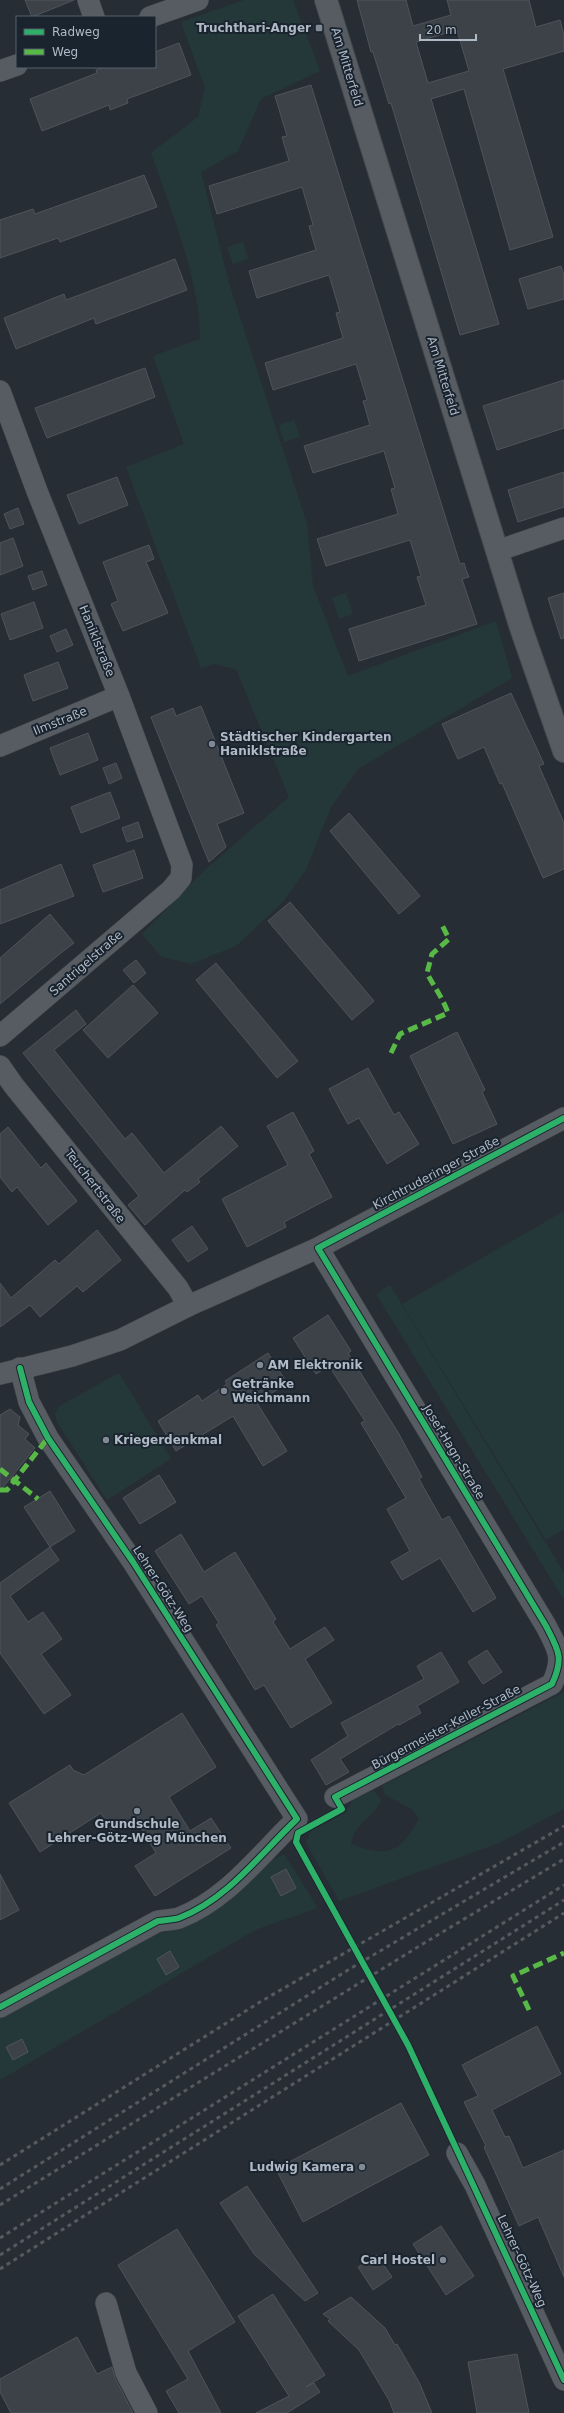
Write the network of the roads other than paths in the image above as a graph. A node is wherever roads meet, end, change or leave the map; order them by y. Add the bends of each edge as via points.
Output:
1 (88, 0) edge
2 (198, 0) edge
3 (326, 0) edge
4 (94, 16) edge
5 (153, 16) edge
6 (16, 65) edge
7 (0, 71) edge
8 (0, 391) edge
9 (564, 528) edge
10 (497, 551) junction
11 (119, 696) junction
12 (0, 746) edge
13 (564, 751) edge
14 (171, 890) joint
15 (0, 1036) edge
16 (0, 1066) edge
17 (564, 1118) edge
18 (318, 1248) junction
19 (188, 1306) junction
20 (20, 1368) junction
21 (0, 1374) edge
22 (561, 1671) joint
23 (335, 1798) dead end
24 (0, 2007) edge
25 (457, 2153) dead end
26 (106, 2303) dead end
27 (564, 2380) edge
28 (147, 2413) edge

1 - 4 street
2 - 5 street
3 - 10 street, Am Mitterfeld
6 - 7 street
8 - 11 street, Haniklstraße
9 - 10 street
10 - 13 street, Am Mitterfeld
11 - 12 street, Ilmstraße
11 - 14 street, Haniklstraße via 182,864 181,878
14 - 15 street, Santrigelstraße
16 - 19 street, Teuchertstraße via 178,1288
17 - 18 street, Kirchtruderinger Straße
18 - 19 street, Kirchtruderinger Straße
18 - 22 street, Josef-Hagn-Straße via 546,1626 562,1656
19 - 20 street, Kirchtruderinger Straße via 120,1340 72,1356
20 - 21 street, Kirchtruderinger Straße
20 - 24 street, Lehrer-Götz-Weg via 29,1402 48,1438 134,1562 296,1819 233,1884 208,1903 178,1918 158,1921
22 - 23 street, Bürgermeister-Keller-Straße via 552,1684
25 - 27 street, Lehrer-Götz-Weg via 475,2185
26 - 28 street via 126,2373

